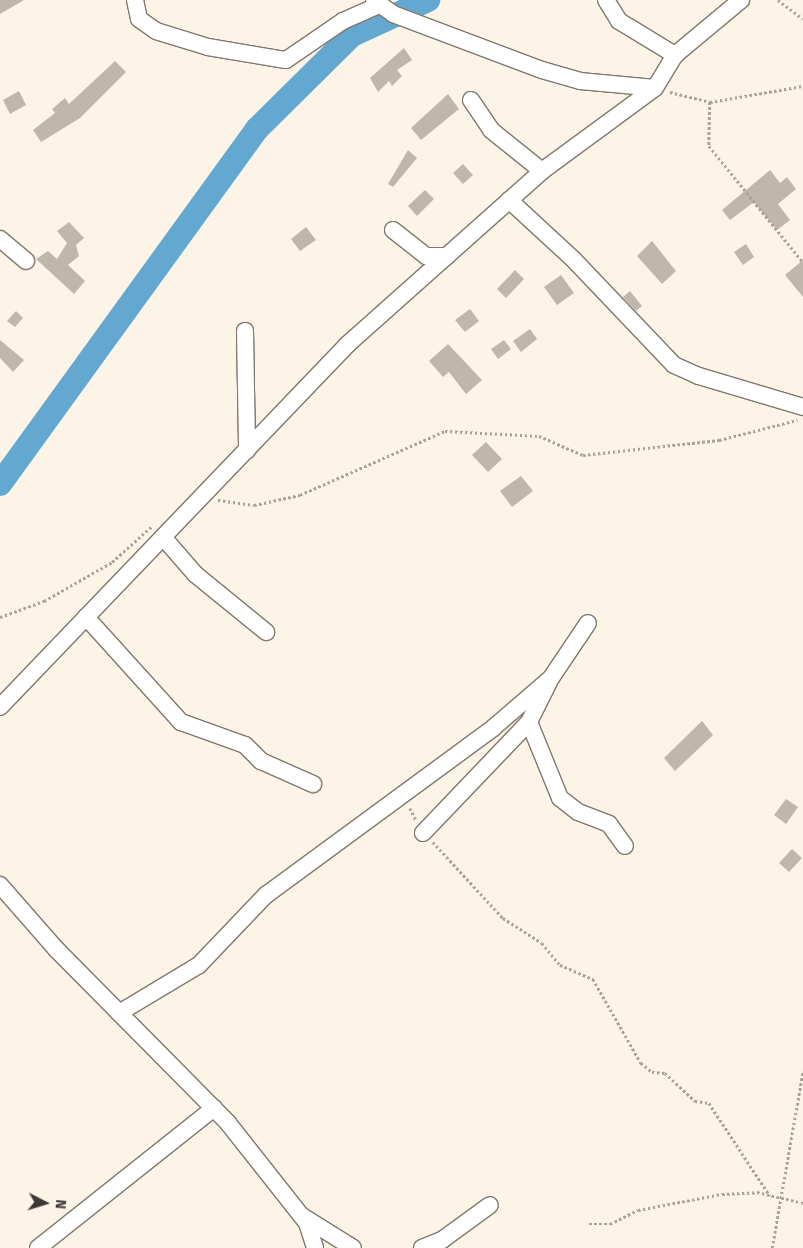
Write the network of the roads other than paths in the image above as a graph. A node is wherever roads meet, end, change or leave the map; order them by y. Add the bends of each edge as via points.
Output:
1 (135, 0) edge
2 (606, 0) edge
3 (741, 0) edge
4 (376, 3) edge
5 (675, 55) junction
6 (655, 88) junction
7 (471, 100) dead end
8 (542, 171) junction
9 (509, 200) junction
10 (394, 230) dead end
11 (0, 239) edge
12 (447, 256) junction
13 (26, 261) dead end
14 (245, 331) dead end
15 (803, 407) edge
16 (247, 450) junction
17 (159, 531) junction
18 (86, 617) junction
19 (588, 623) dead end
20 (266, 632) dead end
21 (551, 678) junction
22 (0, 707) edge
23 (530, 722) junction
24 (313, 784) dead end
25 (423, 833) road end
26 (625, 846) dead end
27 (0, 886) edge
28 (119, 1013) junction
29 (214, 1108) junction
30 (490, 1205) dead end
31 (300, 1214) junction
32 (38, 1248) edge
33 (315, 1248) edge
34 (353, 1248) edge
35 (422, 1248) edge

1 - 4 street via 139,19 156,31 208,48 286,60
2 - 5 street via 619,21
3 - 5 street
4 - 6 street via 542,70 580,81
5 - 6 street
6 - 8 street
7 - 8 street via 491,130
8 - 9 street
9 - 12 street
9 - 15 street via 574,260 674,365 708,379
10 - 12 street via 426,256
11 - 13 street
12 - 16 street via 348,344
14 - 16 street
16 - 17 street via 203,496
17 - 18 street
17 - 20 street via 195,574
18 - 22 street
18 - 24 street via 181,722 245,745 261,761
19 - 21 street
21 - 23 street
21 - 28 street via 398,800 266,895 199,965
23 - 25 street
23 - 26 street via 560,798 578,812 609,824
27 - 28 street
28 - 29 street
29 - 31 street
29 - 32 street
30 - 35 street via 442,1240
31 - 33 street
31 - 34 street

